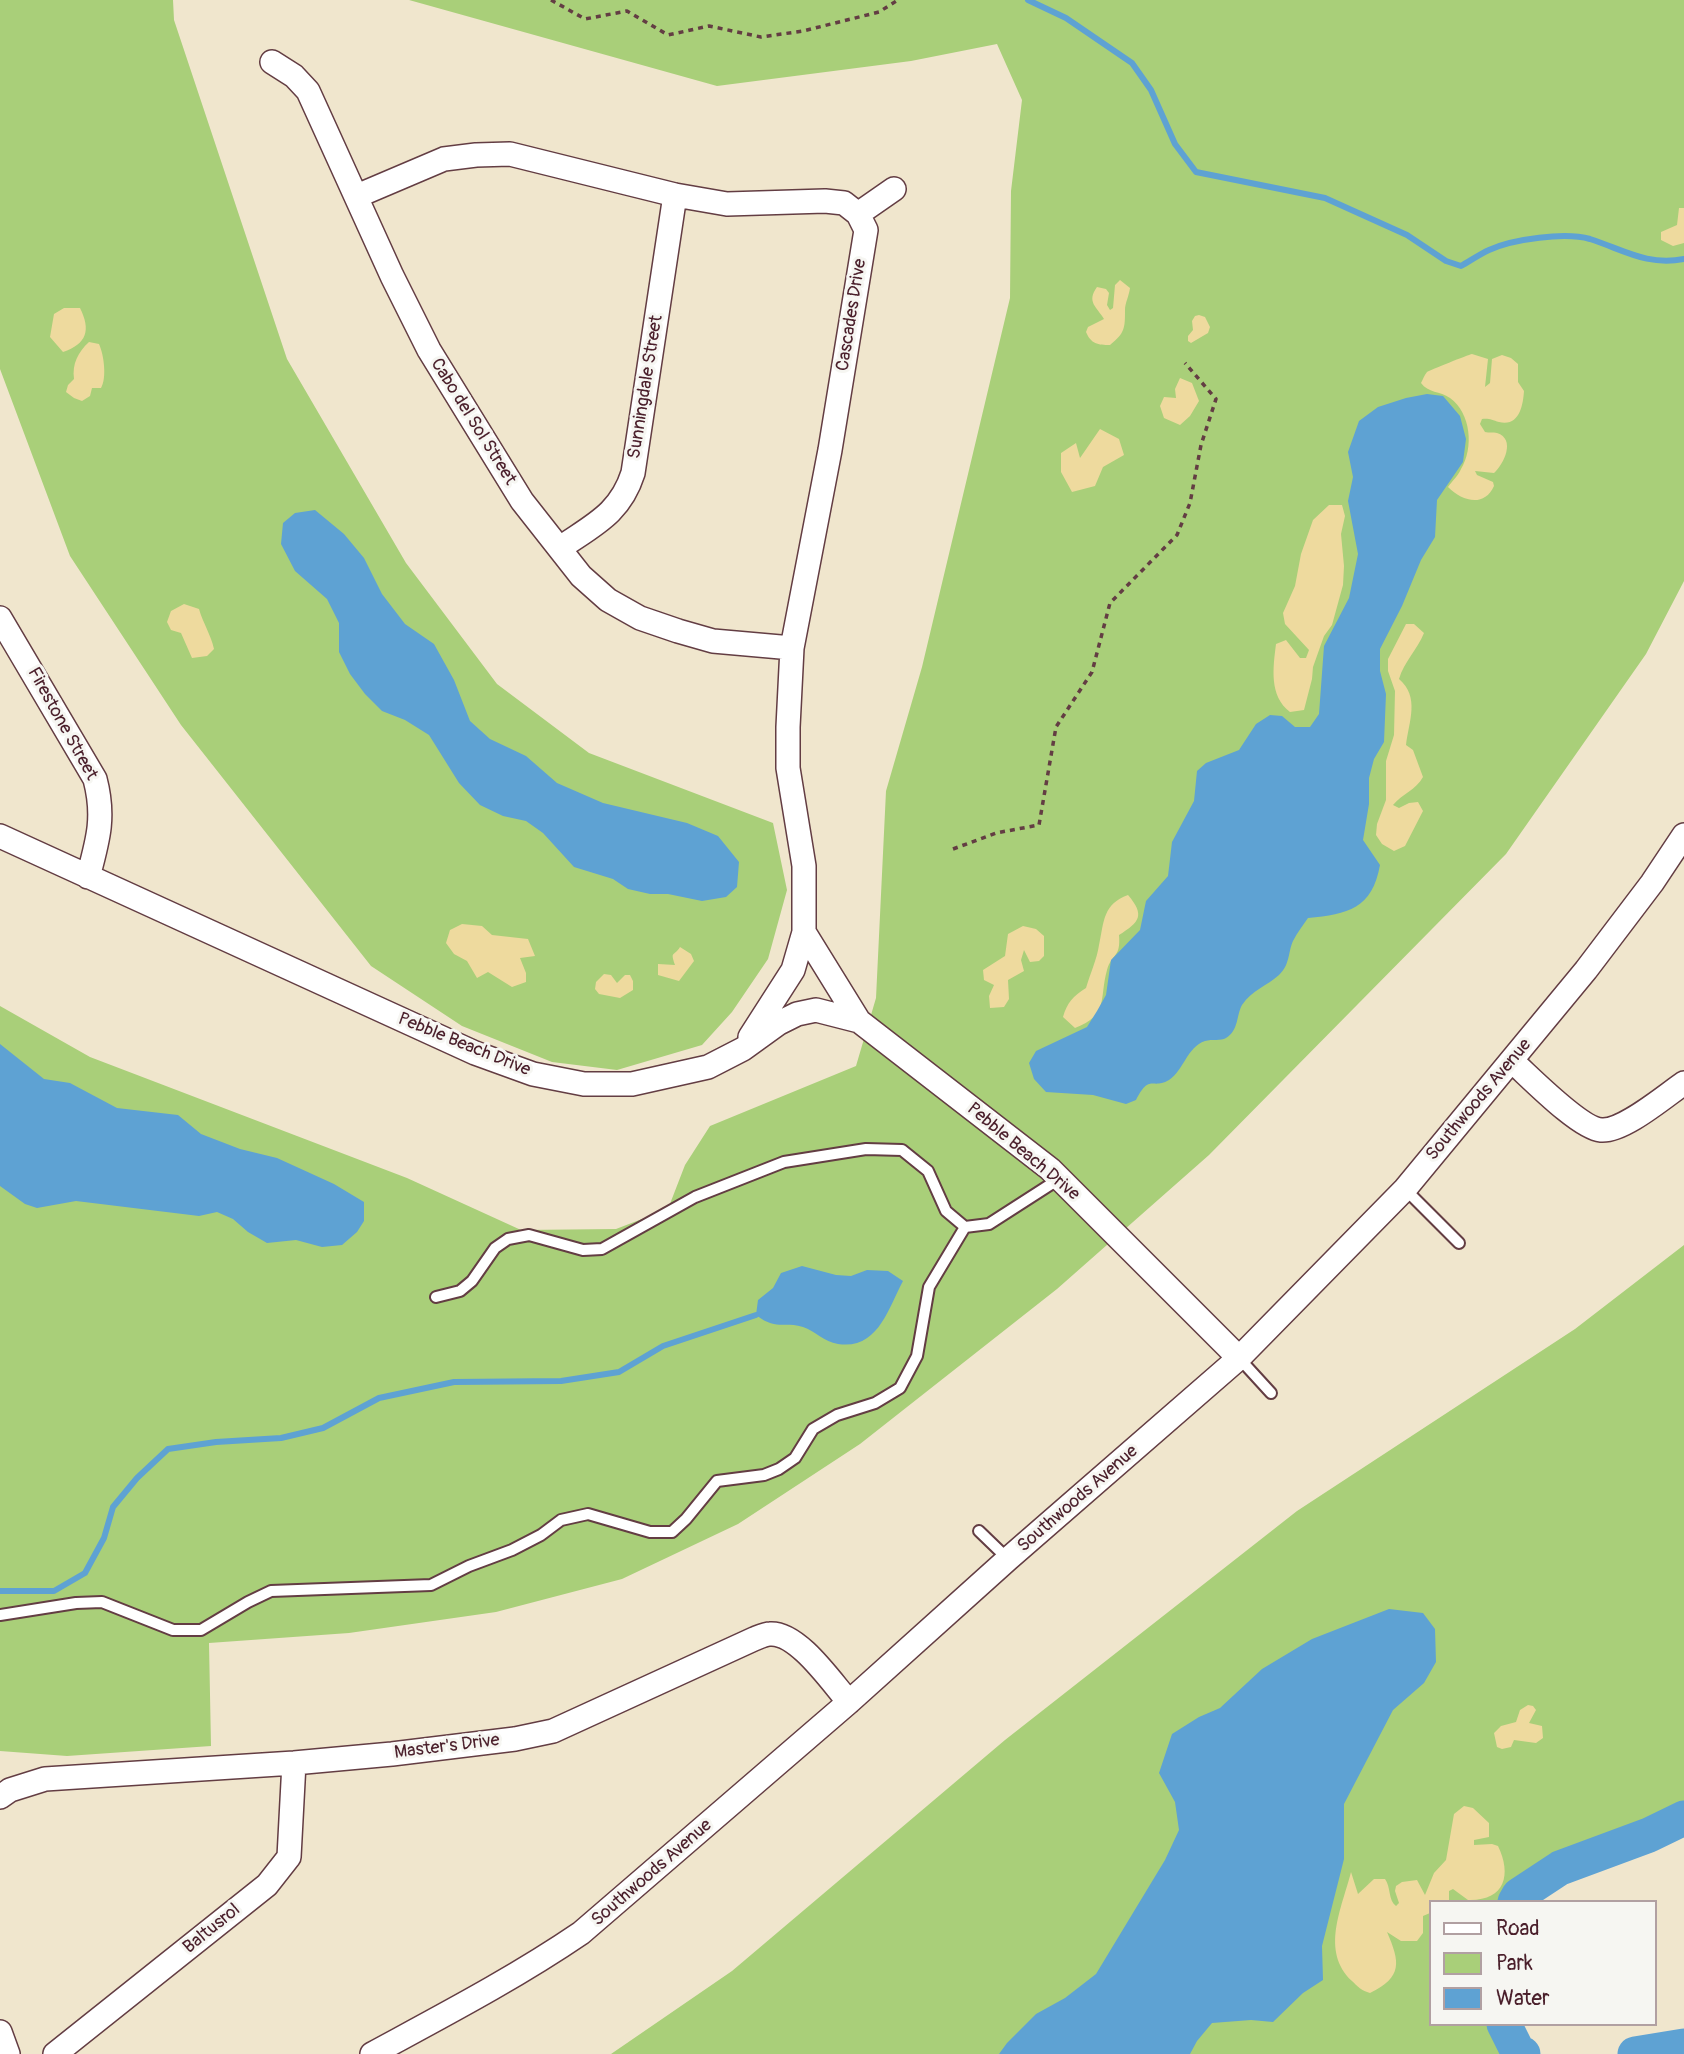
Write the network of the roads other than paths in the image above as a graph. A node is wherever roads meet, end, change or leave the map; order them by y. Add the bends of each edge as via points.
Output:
1 (272, 62) dead end
2 (894, 189) dead end
3 (675, 195) junction
4 (357, 196) junction
5 (858, 214) junction
6 (560, 548) junction
7 (0, 618) edge
8 (792, 648) junction
9 (1684, 835) edge
10 (0, 836) edge
11 (88, 877) junction
12 (804, 932) junction
13 (859, 1021) junction
14 (743, 1049) junction
15 (1512, 1061) junction
16 (1684, 1083) edge
17 (1059, 1179) junction
18 (1405, 1189) junction
19 (965, 1227) junction
20 (1459, 1243) dead end
21 (436, 1297) dead end
22 (1239, 1358) junction
23 (1271, 1393) dead end
24 (979, 1531) dead end
25 (1008, 1559) junction
26 (0, 1615) edge
27 (849, 1702) junction
28 (294, 1763) junction
29 (0, 1797) edge
30 (0, 2032) edge
31 (8, 2054) edge
32 (55, 2054) edge
33 (372, 2054) edge

1 - 4 street, Cabo del Sol Street via 308,91
2 - 5 street
3 - 4 street via 510,154 443,159
3 - 5 street via 727,204 835,202
3 - 6 street, Sunningdale Street via 633,473 621,501
4 - 6 street, Cabo del Sol Street via 429,350 522,501
5 - 8 street, Cascades Drive via 866,230
6 - 8 street, Cabo del Sol Street via 581,576 608,600 640,618 713,641
7 - 11 street, Firestone Street via 95,779 101,803 100,829
8 - 12 street, Cascades Drive via 788,768 804,866
9 - 15 street, Southwoods Avenue via 1595,959
10 - 11 street, Pebble Beach Drive
11 - 14 street, Pebble Beach Drive via 475,1053 533,1074 583,1084 632,1084 708,1067
12 - 13 street
12 - 14 street, Cascades Drive via 793,970
13 - 14 street, Pebble Beach Drive via 816,1010 797,1014
13 - 17 street, Pebble Beach Drive
15 - 16 street via 1573,1115 1601,1130 1619,1126
15 - 18 street, Southwoods Avenue
17 - 19 lane via 989,1224
17 - 22 street, Pebble Beach Drive
18 - 20 lane
18 - 22 street, Southwoods Avenue
19 - 21 lane via 946,1211 928,1171 902,1150 866,1149 784,1162 695,1197 602,1249 583,1250 529,1235 508,1239 495,1248 460,1292
19 - 26 lane via 929,1287 917,1356 900,1388 813,1429 795,1458 779,1469 717,1481 672,1532 650,1532 588,1514 562,1520 512,1550 431,1585 271,1591 201,1630 173,1630 102,1602
22 - 23 lane
22 - 25 street, Southwoods Avenue
24 - 25 lane
25 - 27 street, Southwoods Avenue
27 - 28 street, Master's Drive via 802,1648 772,1633 553,1731
27 - 33 street, Southwoods Avenue via 581,1933
28 - 29 street, Master's Drive via 45,1779
28 - 32 street, Baltusrol via 289,1857 280,1872
30 - 31 street

